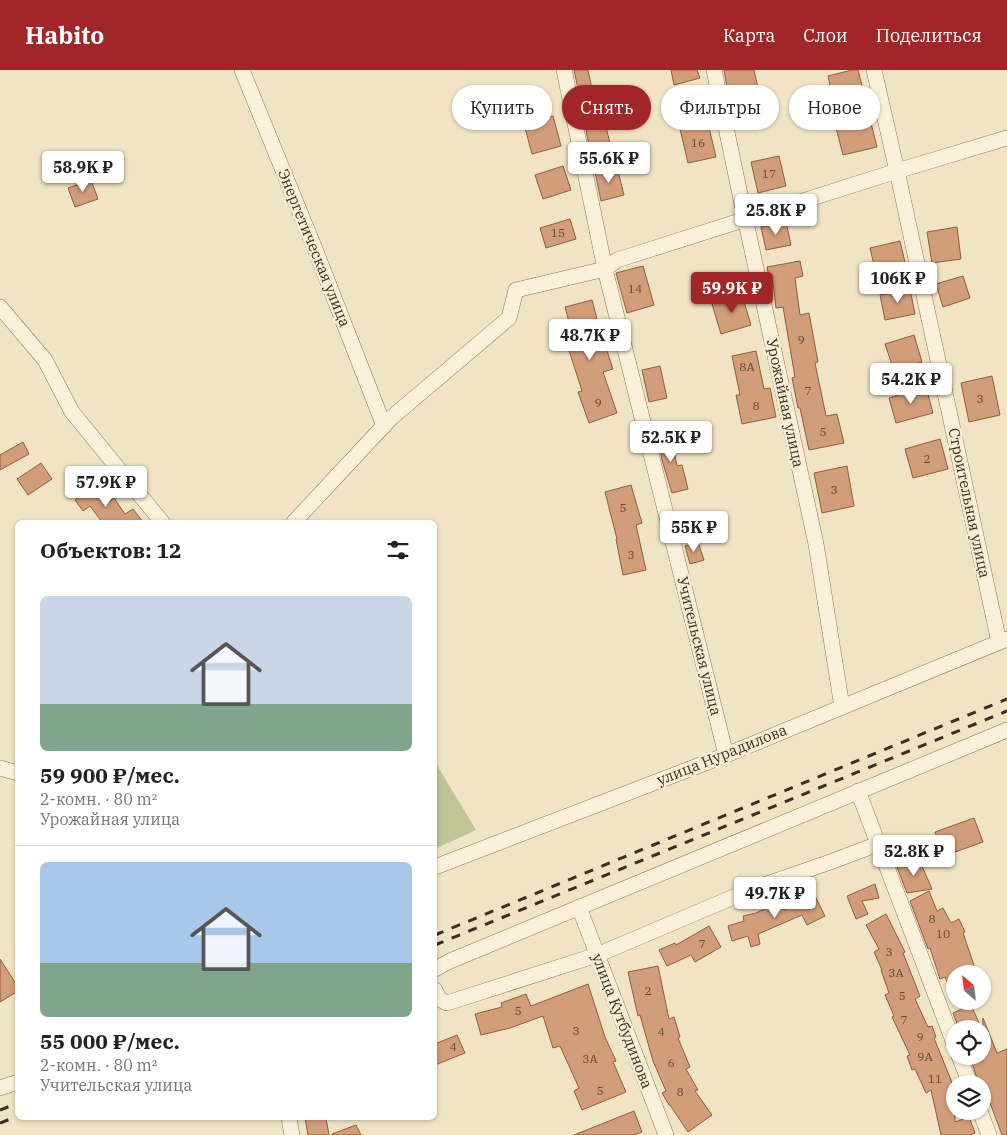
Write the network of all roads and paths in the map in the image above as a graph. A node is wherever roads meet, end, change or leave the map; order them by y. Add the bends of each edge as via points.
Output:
1 (242, 70) edge
2 (564, 70) edge
3 (714, 70) edge
4 (874, 70) edge
5 (1007, 138) edge
6 (897, 171) junction
7 (745, 220) junction
8 (605, 269) junction
9 (0, 307) edge
10 (384, 426) junction
11 (160, 520) edge
12 (296, 520) edge
13 (1003, 640) edge
14 (842, 707) junction
15 (1007, 730) edge
16 (726, 755) junction
17 (0, 768) edge
18 (15, 772) edge
19 (858, 791) junction
20 (878, 844) junction
21 (437, 866) edge
22 (579, 907) junction
23 (597, 955) junction
24 (437, 968) edge
25 (437, 996) edge
26 (946, 1022) edge
27 (15, 1083) edge
28 (0, 1088) edge
29 (288, 1120) edge
30 (983, 1120) edge
31 (292, 1135) edge
32 (666, 1135) edge
33 (989, 1135) edge

1 - 10 street, Энергетическая улица
2 - 8 street, Учительская улица
3 - 7 street, Урожайная улица
4 - 6 street, Строительная улица
5 - 6 street
6 - 7 street
6 - 13 street, Строительная улица
7 - 8 street via 617,260
7 - 14 street, Урожайная улица via 816,544
8 - 10 street via 516,290 509,318
8 - 16 street, Учительская улица
9 - 11 street via 45,360 72,412
10 - 12 street
13 - 14 street, улица Нурадилова
14 - 16 street, улица Нурадилова
15 - 19 street
16 - 21 street, улица Нурадилова
17 - 18 street
19 - 20 street
19 - 22 street
20 - 23 street via 750,890
20 - 26 street
22 - 23 street, улица Кутбудинова
22 - 24 street
23 - 25 street via 447,1003
23 - 32 street, улица Кутбудинова
27 - 28 street
29 - 31 street
30 - 33 street

